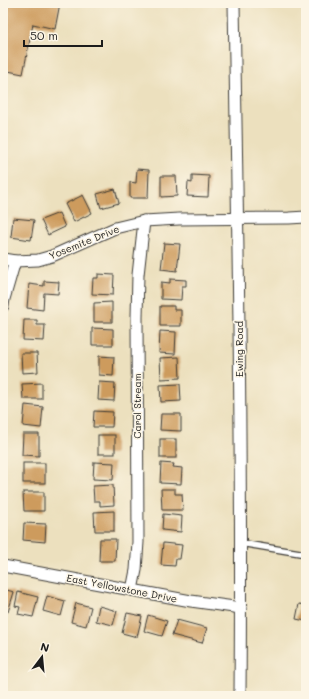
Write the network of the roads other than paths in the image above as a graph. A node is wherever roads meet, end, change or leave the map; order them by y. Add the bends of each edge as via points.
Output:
1 (234, 3) edge
2 (306, 217) edge
3 (238, 218) junction
4 (144, 222) junction
5 (3, 259) edge
6 (15, 260) junction
7 (3, 306) edge
8 (240, 543) junction
9 (306, 554) edge
10 (3, 566) edge
11 (132, 590) junction
12 (240, 608) junction
13 (240, 696) edge

1 - 3 street, Ewing Road
2 - 3 street, Yosemite Drive
3 - 4 street, Yosemite Drive
3 - 8 street, Ewing Road
4 - 6 street, Yosemite Drive via 115,228 52,256 38,260
4 - 11 street, Carol Stream via 138,276 137,317 138,542
5 - 6 street, Yosemite Drive
6 - 7 street
8 - 9 lane
8 - 12 street, Ewing Road
10 - 11 street, East Yellowstone Drive
11 - 12 street, East Yellowstone Drive
12 - 13 street, Ewing Road

